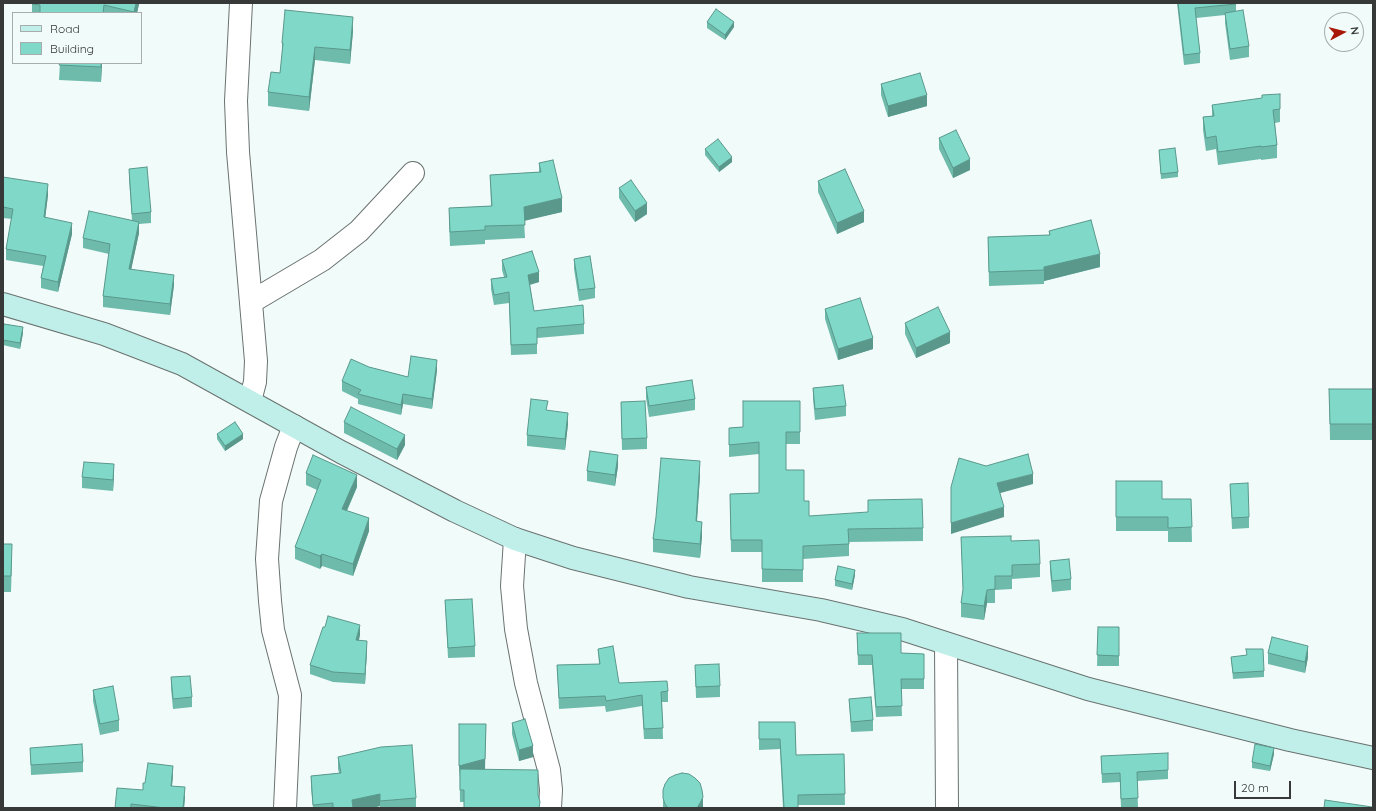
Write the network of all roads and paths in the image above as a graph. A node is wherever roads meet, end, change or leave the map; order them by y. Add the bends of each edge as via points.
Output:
1 (241, 3) edge
2 (413, 174) dead end
3 (252, 302) junction
4 (3, 304) edge
5 (250, 401) junction
6 (294, 426) junction
7 (515, 538) junction
8 (946, 644) junction
9 (1373, 758) edge
10 (285, 808) edge
11 (550, 808) edge
12 (947, 808) edge

1 - 3 street via 236,102
2 - 3 street via 359,231 322,260
3 - 5 street via 256,361 255,382
4 - 5 main road via 104,334 175,362
5 - 6 main road
6 - 7 main road via 455,511
6 - 10 street via 271,501 267,559 274,630 290,696
7 - 8 main road via 574,558 682,585 821,610 902,629
7 - 11 street via 512,586 516,629 526,683 549,770
8 - 9 main road via 1088,689 1290,740
8 - 12 street

